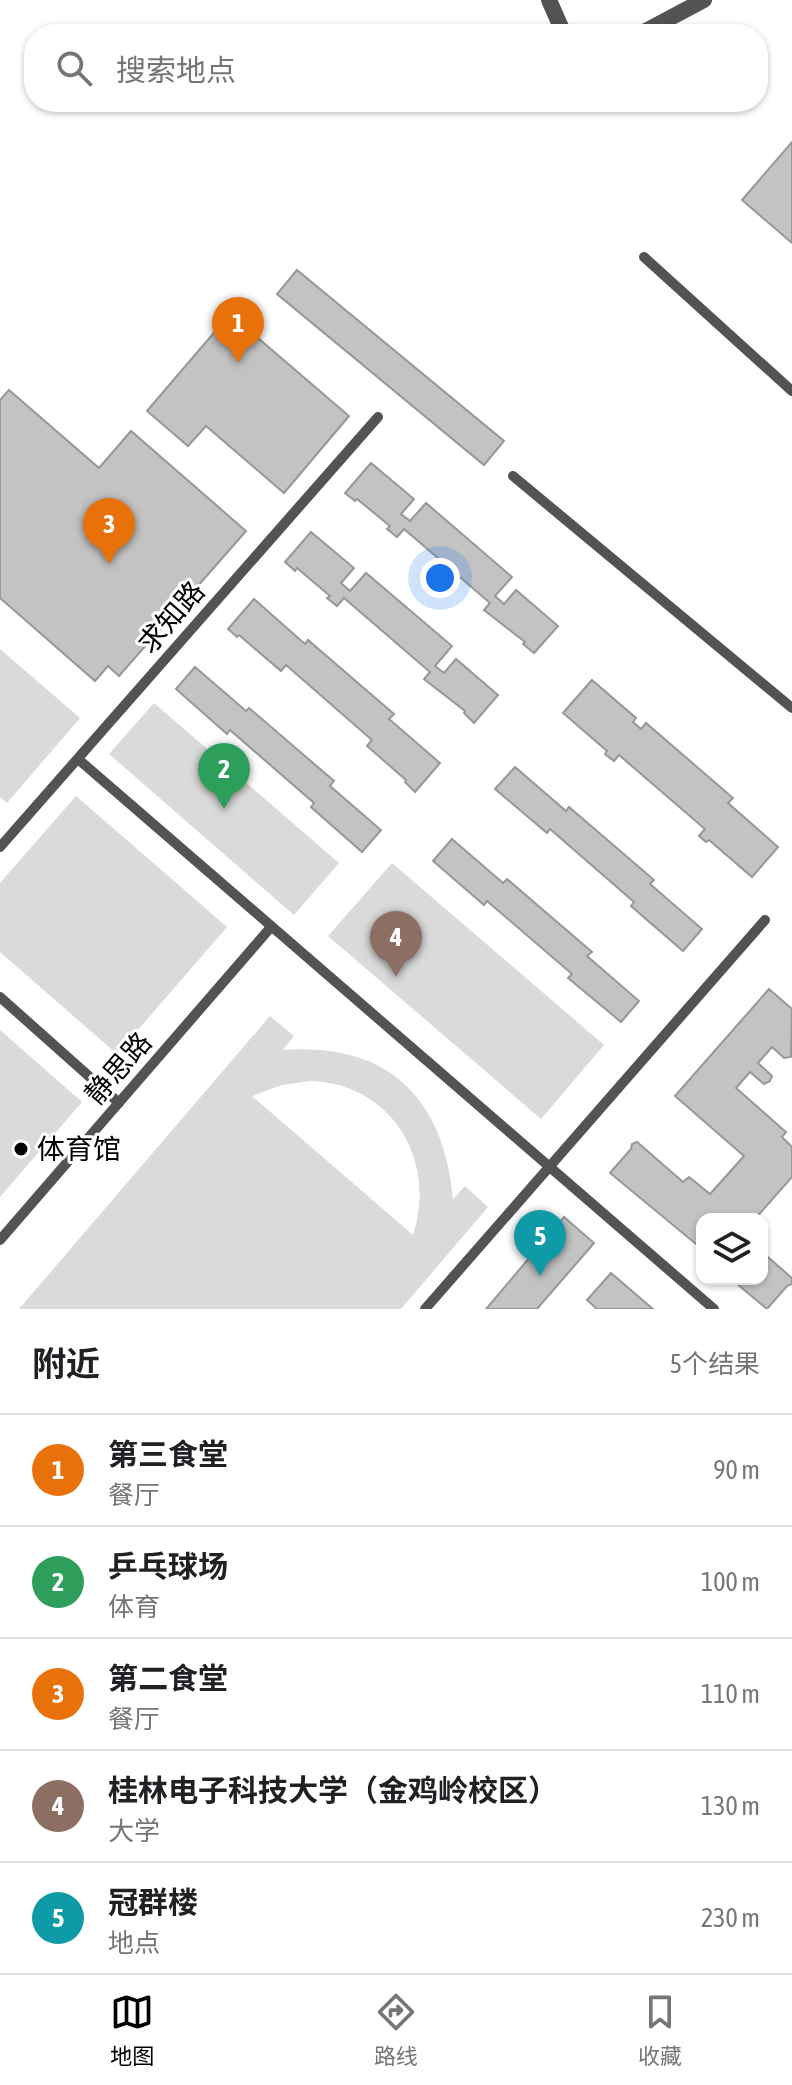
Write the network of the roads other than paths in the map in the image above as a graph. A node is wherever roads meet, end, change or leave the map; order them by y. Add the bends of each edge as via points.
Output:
1 (549, 0) edge
2 (704, 0) edge
3 (560, 24) edge
4 (659, 24) edge
5 (644, 257) dead end
6 (792, 391) edge
7 (378, 417) dead end
8 (513, 476) dead end
9 (792, 708) edge
10 (78, 759) junction
11 (0, 847) edge
12 (765, 920) dead end
13 (271, 927) junction
14 (0, 997) edge
15 (119, 1103) junction
16 (550, 1168) junction
17 (0, 1240) edge
18 (425, 1309) edge
19 (714, 1309) edge

1 - 3 street
2 - 4 street
5 - 6 lane
7 - 10 lane, 求知路
8 - 9 lane
10 - 11 lane, 求知路
10 - 13 lane
12 - 16 lane
13 - 15 lane, 静思路
13 - 16 lane
14 - 15 lane
15 - 17 lane, 静思路
16 - 18 lane
16 - 19 lane

